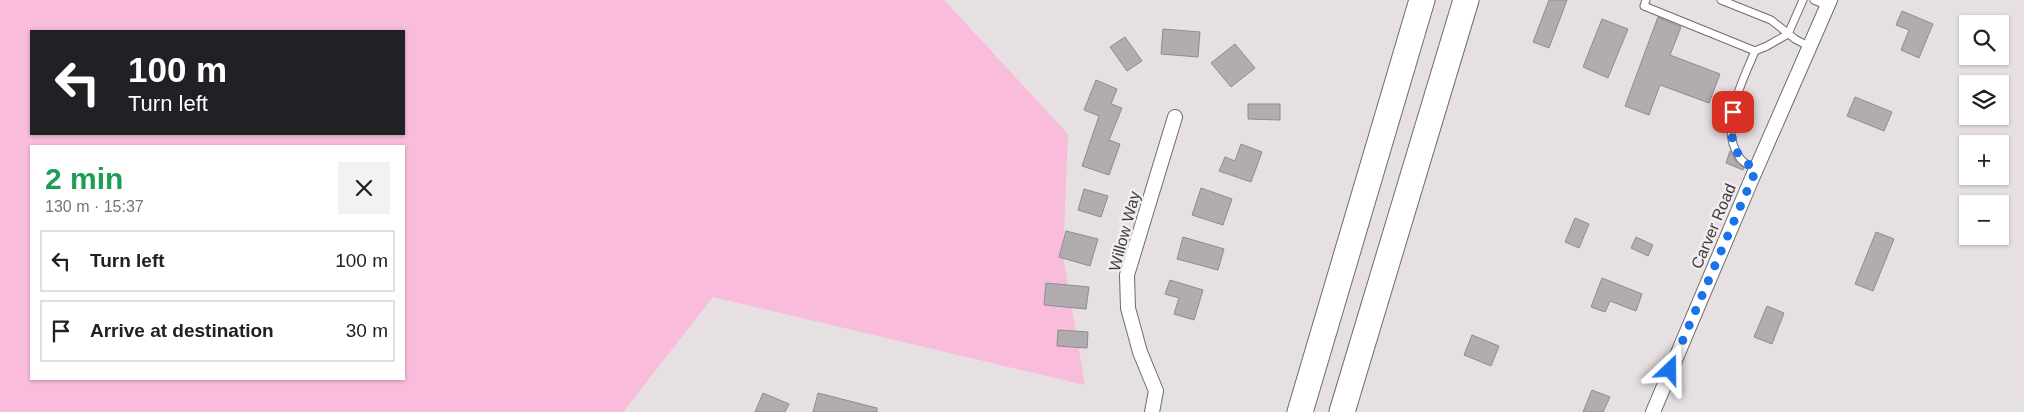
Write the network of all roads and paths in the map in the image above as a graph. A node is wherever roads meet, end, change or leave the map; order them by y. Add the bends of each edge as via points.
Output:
1 (1422, 0) edge
2 (1466, 0) edge
3 (1646, 0) edge
4 (1721, 0) edge
5 (1803, 0) edge
6 (1814, 0) edge
7 (1829, 3) edge
8 (1788, 34) junction
9 (1811, 47) junction
10 (1755, 50) junction
11 (1175, 117) dead end
12 (1756, 170) junction
13 (1152, 412) edge
14 (1300, 412) edge
15 (1342, 412) edge
16 (1653, 412) edge

1 - 14 highway
2 - 15 highway
3 - 10 lane via 1644,6
4 - 8 lane via 1771,20
5 - 8 lane
6 - 7 lane
7 - 9 street, Carver Road
8 - 9 lane
8 - 10 lane
9 - 12 street, Carver Road
10 - 12 lane via 1733,112 1731,130 1741,160
11 - 13 street, Willow Way via 1127,275 1128,308 1140,352 1156,391
12 - 16 street, Carver Road

